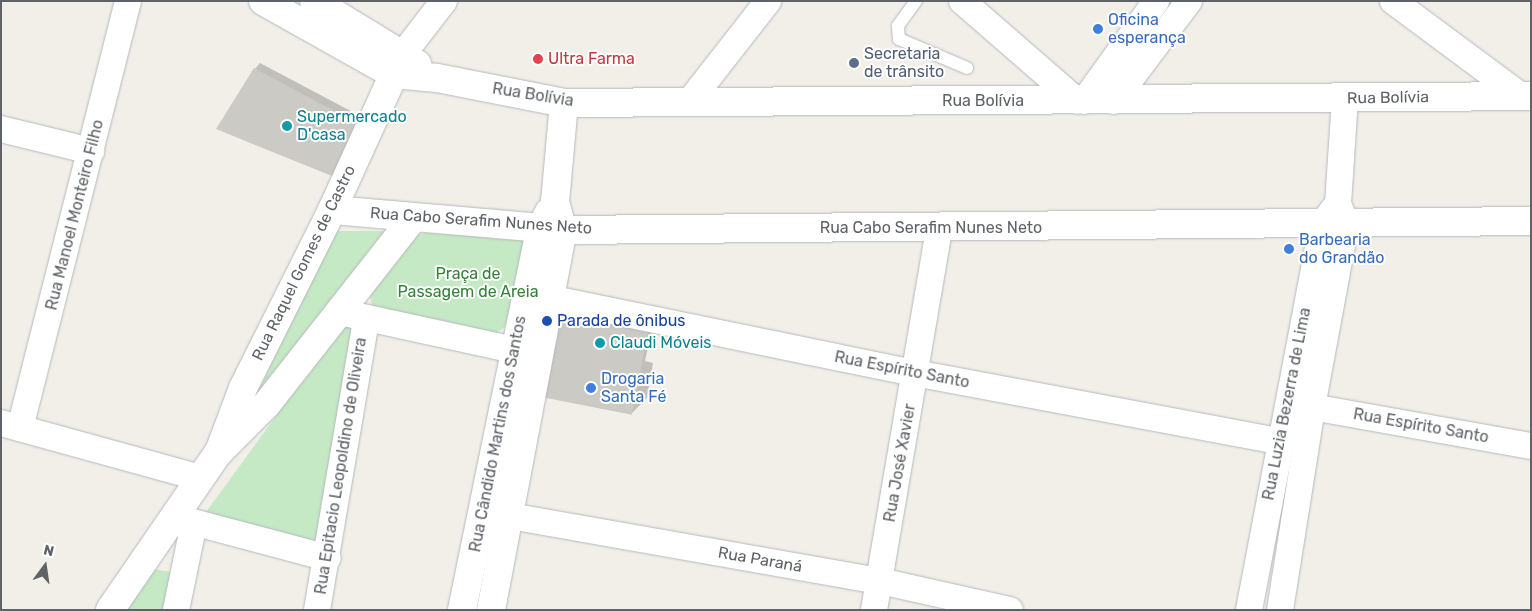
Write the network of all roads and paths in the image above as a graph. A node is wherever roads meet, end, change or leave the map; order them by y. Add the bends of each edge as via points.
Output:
1 (128, 1) edge
2 (263, 1) edge
3 (314, 1) edge
4 (444, 1) edge
5 (768, 1) edge
6 (916, 1) edge
7 (962, 1) edge
8 (1189, 1) edge
9 (1393, 1) edge
10 (1152, 7) edge
11 (1169, 28) junction
12 (398, 64) junction
13 (967, 68) dead end
14 (1526, 96) edge
15 (1345, 99) junction
16 (690, 101) junction
17 (1081, 101) junction
18 (1114, 101) junction
19 (564, 103) junction
20 (1, 129) edge
21 (91, 151) junction
22 (332, 210) junction
23 (1336, 216) junction
24 (413, 218) junction
25 (1531, 221) edge
26 (939, 228) junction
27 (552, 229) junction
28 (539, 296) junction
29 (340, 312) junction
30 (366, 319) junction
31 (514, 350) junction
32 (915, 373) junction
33 (1312, 407) junction
34 (11, 426) edge
35 (1279, 440) junction
36 (1531, 446) edge
37 (218, 453) junction
38 (201, 478) junction
39 (510, 516) junction
40 (184, 520) junction
41 (328, 558) junction
42 (880, 581) junction
43 (110, 610) edge
44 (176, 610) edge
45 (317, 610) edge
46 (462, 610) edge
47 (491, 610) edge
48 (874, 610) edge
49 (1010, 610) edge
50 (1249, 610) edge
51 (1280, 610) edge

1 - 21 street, Rua Manoel Monteiro Filho
2 - 12 street, Rua Bolívia
3 - 12 street, Rua Bolívia
4 - 12 street, Rua Raquel Gomes de Castro
5 - 16 street
6 - 13 lane via 898,26 900,39
7 - 17 street
8 - 11 street
9 - 14 street
10 - 11 street
10 - 17 street
11 - 18 street
12 - 19 street, Rua Bolívia via 437,78
12 - 22 street, Rua Raquel Gomes de Castro
14 - 15 street, Rua Bolívia
15 - 18 street, Rua Bolívia
15 - 23 street, Rua Luzia Bezerra de Lima
16 - 17 street, Rua Bolívia
16 - 19 street, Rua Bolívia
17 - 18 street, Rua Bolívia
19 - 27 street, Rua Cândido Martins dos Santos
20 - 21 street
21 - 34 street, Rua Manoel Monteiro Filho
22 - 24 street, Rua Cabo Serafim Nunes Neto
22 - 37 street, Rua Raquel Gomes de Castro via 242,388
23 - 25 street, Rua Cabo Serafim Nunes Neto
23 - 26 street, Rua Cabo Serafim Nunes Neto
23 - 33 street, Rua Luzia Bezerra de Lima
23 - 35 street, Rua Luzia Bezerra de Lima
24 - 27 street, Rua Cabo Serafim Nunes Neto
24 - 29 street, Rua Raquel Gomes de Castro
26 - 27 street, Rua Cabo Serafim Nunes Neto
26 - 32 street, Rua José Xavier
27 - 28 street, Rua Cândido Martins dos Santos
28 - 31 street, Rua Cândido Martins dos Santos
28 - 32 street, Rua Espírito Santo
28 - 39 street, Rua Cândido Martins dos Santos
29 - 30 street, Rua Epitacio Leopoldino de Oliveira
29 - 37 street, Rua Raquel Gomes de Castro via 266,405
30 - 31 street
30 - 41 street, Rua Epitacio Leopoldino de Oliveira
31 - 46 street, Rua Cândido Martins dos Santos
32 - 35 street, Rua Espírito Santo
32 - 42 street, Rua José Xavier
33 - 36 street, Rua Espírito Santo
33 - 51 street, Rua Luzia Bezerra de Lima
34 - 38 street
35 - 50 street, Rua Luzia Bezerra de Lima
37 - 38 street, Rua Raquel Gomes de Castro
38 - 40 street, Rua Raquel Gomes de Castro
39 - 42 street, Rua Paraná
39 - 47 street, Rua Cândido Martins dos Santos
40 - 41 street
40 - 43 street, Rua Raquel Gomes de Castro
40 - 44 street
41 - 45 street, Rua Epitacio Leopoldino de Oliveira
42 - 48 street, Rua José Xavier
42 - 49 street, Rua Paraná

